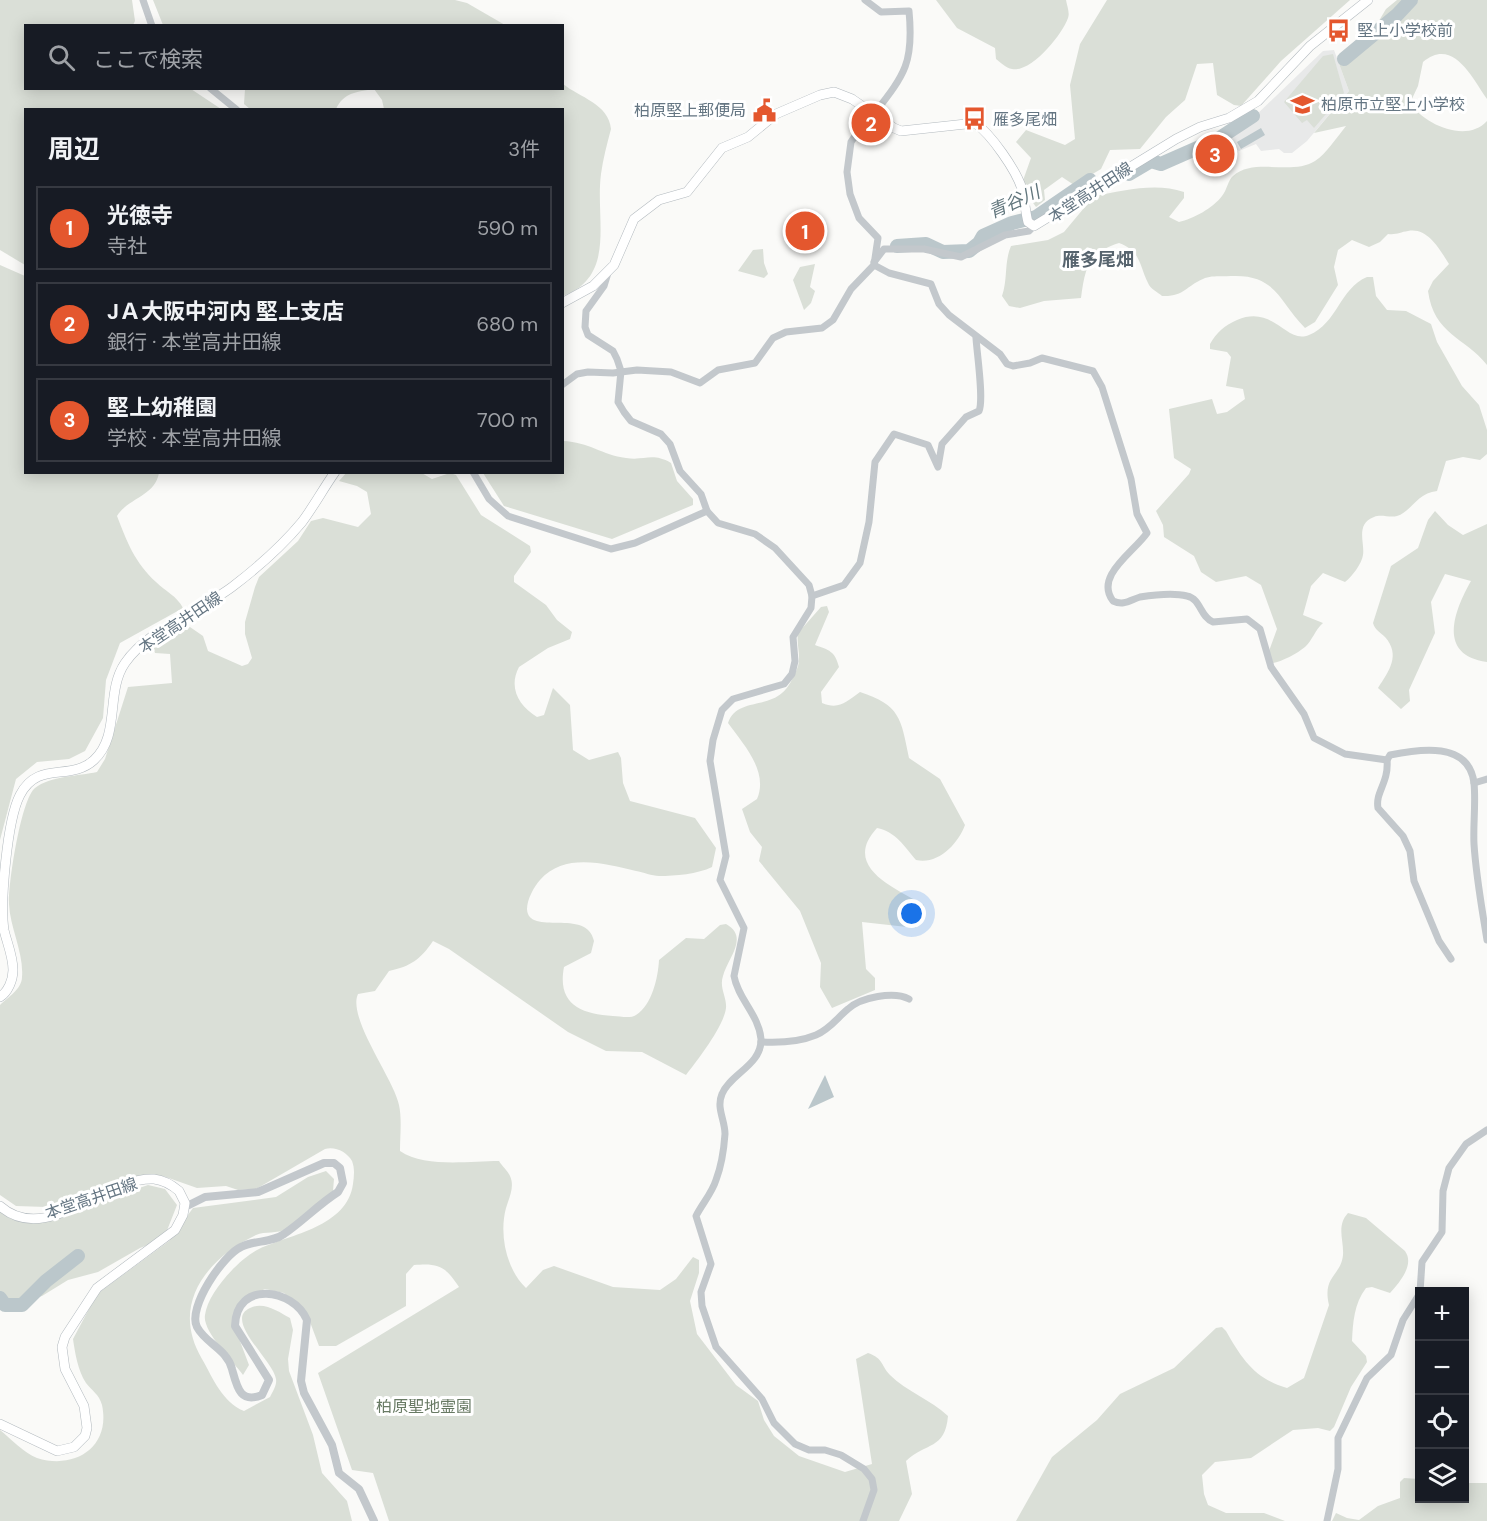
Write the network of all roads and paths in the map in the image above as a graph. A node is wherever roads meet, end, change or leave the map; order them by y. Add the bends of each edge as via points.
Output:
1 (143, 0) edge
2 (865, 0) edge
3 (1368, 0) edge
4 (151, 24) edge
5 (212, 90) edge
6 (235, 108) edge
7 (872, 113) junction
8 (1029, 221) junction
9 (874, 264) junction
10 (608, 273) junction
11 (564, 302) edge
12 (976, 338) junction
13 (621, 371) junction
14 (564, 384) edge
15 (334, 474) edge
16 (474, 474) edge
17 (707, 511) junction
18 (812, 596) junction
19 (1387, 760) junction
20 (1487, 779) edge
21 (1474, 783) junction
22 (1487, 940) edge
23 (1451, 958) dead end
24 (0, 998) edge
25 (909, 999) dead end
26 (761, 1042) junction
27 (1487, 1130) edge
28 (0, 1206) edge
29 (185, 1207) junction
30 (1420, 1287) edge
31 (1415, 1300) edge
32 (0, 1424) edge
33 (374, 1521) edge
34 (863, 1521) edge
35 (1327, 1521) edge

1 - 4 street
2 - 7 street via 881,12 909,11 911,34 903,77
3 - 8 main road, 本堂高井田線 via 1310,46 1258,101 1229,118 1176,139
5 - 6 street
7 - 8 main road, 本堂高井田線 via 901,130 967,123 981,127 1022,188
7 - 9 street via 851,142 847,172 859,218 878,238
7 - 10 main road, 本堂高井田線 via 843,93 834,92 820,94 776,114 748,137 722,148 687,192 659,200 634,219
8 - 9 street via 1029,231 1005,235 961,257 924,249 884,249
9 - 12 street via 889,273 930,284 944,309
9 - 13 street via 851,289 833,320 822,328 786,332 772,338 755,363 718,370 700,383 670,372
10 - 11 main road, 本堂高井田線
10 - 13 street via 604,286 586,311 585,327 594,340 613,351
12 - 18 street via 983,404 979,411 966,417 942,444 938,467 928,445 894,434 875,462 860,563 844,585
12 - 19 street via 1000,354 1007,364 1042,358 1093,371 1102,387 1131,479 1137,514 1147,534 1114,569 1108,589 1113,602 1185,595 1195,598 1213,622 1247,619 1260,629 1272,667 1304,714 1314,738 1345,754
13 - 14 street via 577,374
13 - 17 street via 618,402 624,412 631,421 661,434 670,444 680,471 702,494
15 - 24 main road, 本堂高井田線 via 302,522 261,564 231,588 138,647 125,662 118,675 108,739 94,761 81,770 44,773 25,786 14,815 5,870 3,928 12,982
16 - 17 street via 489,499 508,516 610,549 635,543
17 - 18 street via 718,523 754,534 775,548 808,585
18 - 26 street via 811,608 794,637 792,674 784,684 733,699 722,710 710,761 726,856 720,880 744,928 735,984 757,1021
19 - 21 street via 1390,755 1417,750 1448,751 1470,769
19 - 23 street via 1388,778 1378,795 1378,808 1403,836 1410,851 1414,881 1439,941
20 - 21 street
21 - 22 street via 1474,845
25 - 26 street via 900,994 866,1000 849,1007 835,1023 816,1035
26 - 34 street via 747,1068 722,1093 719,1108 725,1124 716,1180 696,1216 711,1264 701,1292 702,1306 716,1347 762,1399 774,1423 795,1444 841,1455 864,1469 872,1479 874,1490
27 - 30 street via 1466,1144 1449,1168 1443,1191 1442,1232 1422,1262
28 - 29 main road, 本堂高井田線 via 28,1219 81,1205 137,1180 155,1179 179,1191
29 - 32 main road via 175,1230 97,1288 65,1337 62,1358 88,1417 85,1436 74,1447 57,1452
29 - 33 street via 205,1197 258,1192 324,1163 340,1168 343,1183 338,1192 283,1236 234,1251 212,1278 195,1318 197,1328 231,1363 239,1392 253,1399 262,1395 269,1380 235,1326 238,1310 250,1295 258,1293 276,1296 303,1312 307,1320 301,1381 304,1393 332,1444 339,1473 359,1489
31 - 35 street via 1403,1320 1391,1355 1367,1378 1338,1438 1338,1468

